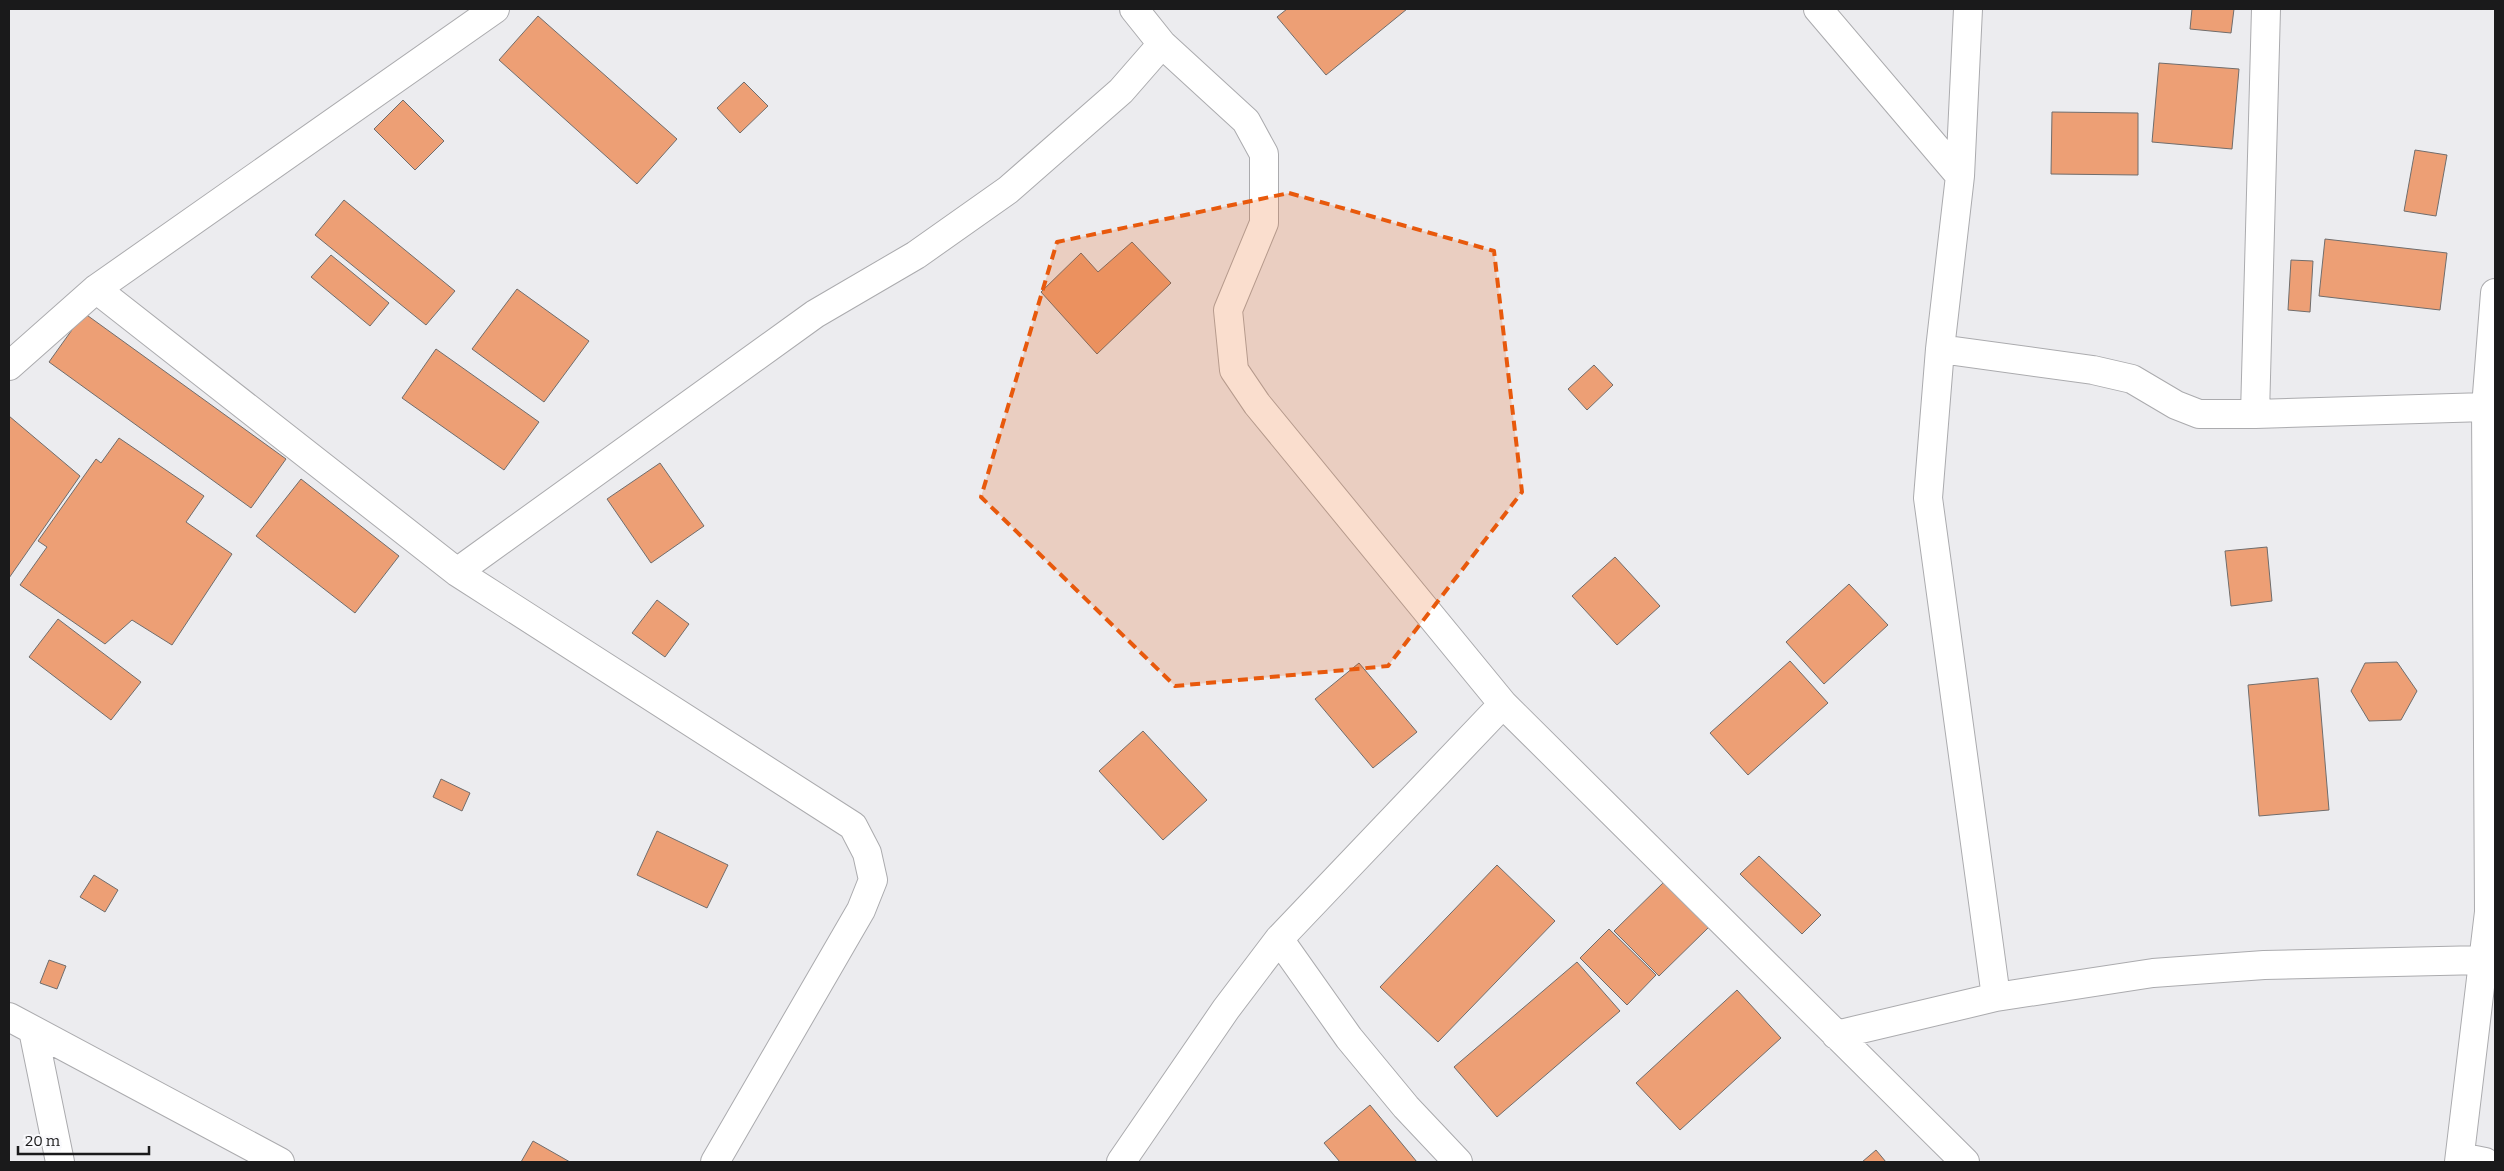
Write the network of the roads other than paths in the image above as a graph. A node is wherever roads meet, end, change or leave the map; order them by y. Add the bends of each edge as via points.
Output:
1 (495, 9) edge
2 (1134, 9) edge
3 (1818, 9) edge
4 (1968, 9) edge
5 (2266, 9) edge
6 (1162, 44) junction
7 (1960, 176) junction
8 (96, 289) junction
9 (2495, 293) edge
10 (1940, 349) junction
11 (9, 366) edge
12 (2486, 407) junction
13 (2255, 414) junction
14 (457, 572) junction
15 (1503, 704) junction
16 (1279, 939) junction
17 (2483, 960) junction
18 (1996, 997) junction
19 (9, 1017) edge
20 (33, 1030) junction
21 (1836, 1035) junction
22 (2468, 1161) edge
23 (60, 1162) edge
24 (280, 1162) edge
25 (715, 1162) edge
26 (1121, 1162) edge
27 (1458, 1162) edge
28 (1965, 1162) edge

1 - 8 street
2 - 6 street
3 - 7 street
4 - 7 street
5 - 13 street
6 - 14 street via 1121,91 1008,190 916,255 815,314
6 - 15 street via 1246,121 1264,154 1264,223 1228,310 1234,370 1257,404
7 - 10 street
8 - 11 street
8 - 14 street
9 - 12 street
10 - 13 street via 2094,370 2132,379 2176,405 2200,414
10 - 18 street via 1928,498
12 - 13 street
12 - 17 street via 2489,912
14 - 25 street via 853,826 867,853 873,880 861,910
15 - 16 street
15 - 21 street
16 - 26 street via 1226,1009
16 - 27 street via 1349,1038 1406,1107
17 - 18 street via 2264,965 2153,972
17 - 22 street
18 - 21 street
19 - 20 street
20 - 23 street
20 - 24 street
21 - 28 street

